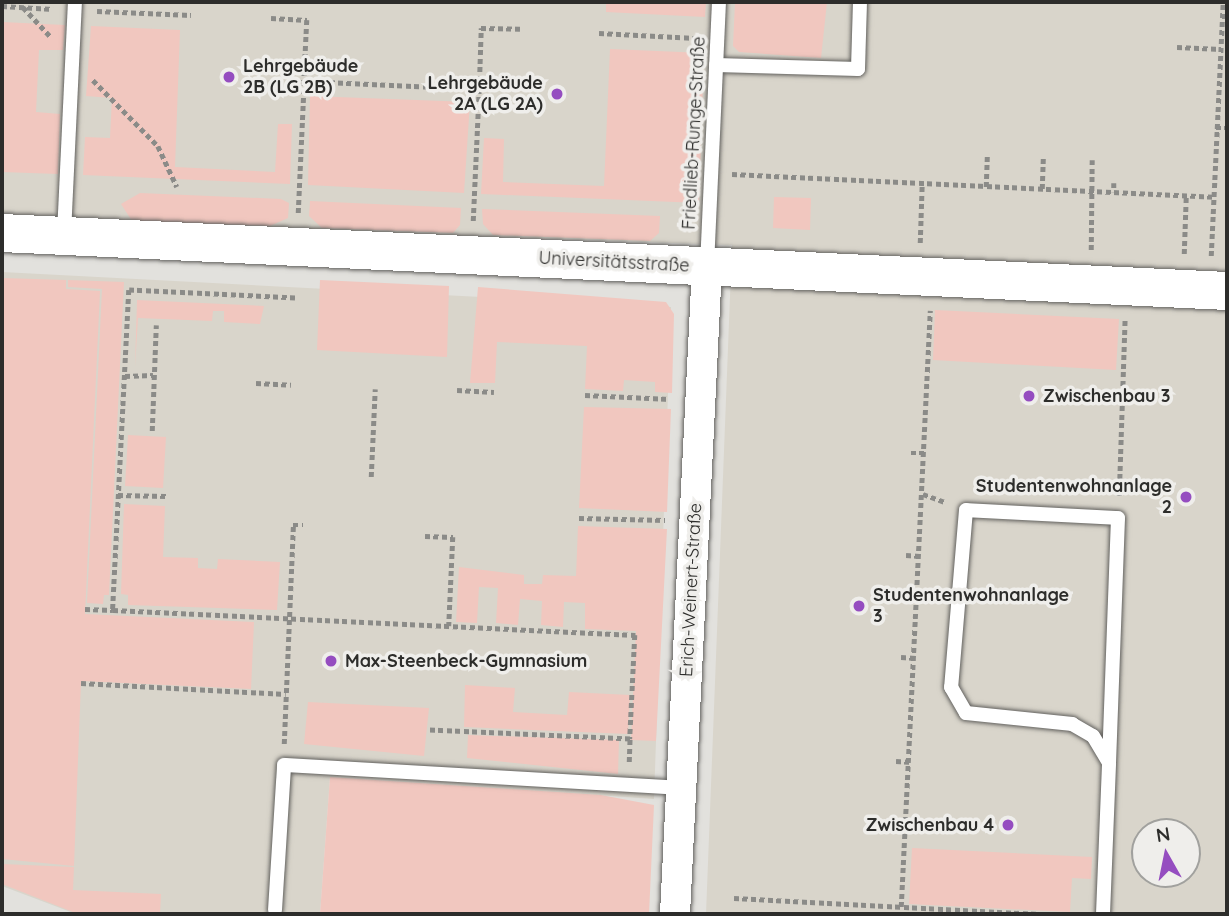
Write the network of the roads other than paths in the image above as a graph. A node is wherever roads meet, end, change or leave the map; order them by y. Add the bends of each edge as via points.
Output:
1 (75, 2) edge
2 (719, 2) edge
3 (860, 2) edge
4 (716, 65) junction
5 (2, 233) edge
6 (64, 236) junction
7 (707, 267) junction
8 (1219, 274) edge
9 (1109, 763) junction
10 (680, 788) junction
11 (275, 910) dead end
12 (675, 914) edge
13 (1103, 914) edge

1 - 6 lane
2 - 4 lane, Friedlieb-Runge-Straße
3 - 4 lane via 858,69
4 - 7 lane, Friedlieb-Runge-Straße
5 - 6 street, Universitätsstraße
6 - 7 street, Universitätsstraße
7 - 8 street, Universitätsstraße
7 - 10 street, Erich-Weinert-Straße
9 - 9 lane via 1093,736 1072,724 966,713 951,687 966,510 1118,518
9 - 13 lane
10 - 11 lane via 284,765
10 - 12 street, Erich-Weinert-Straße

